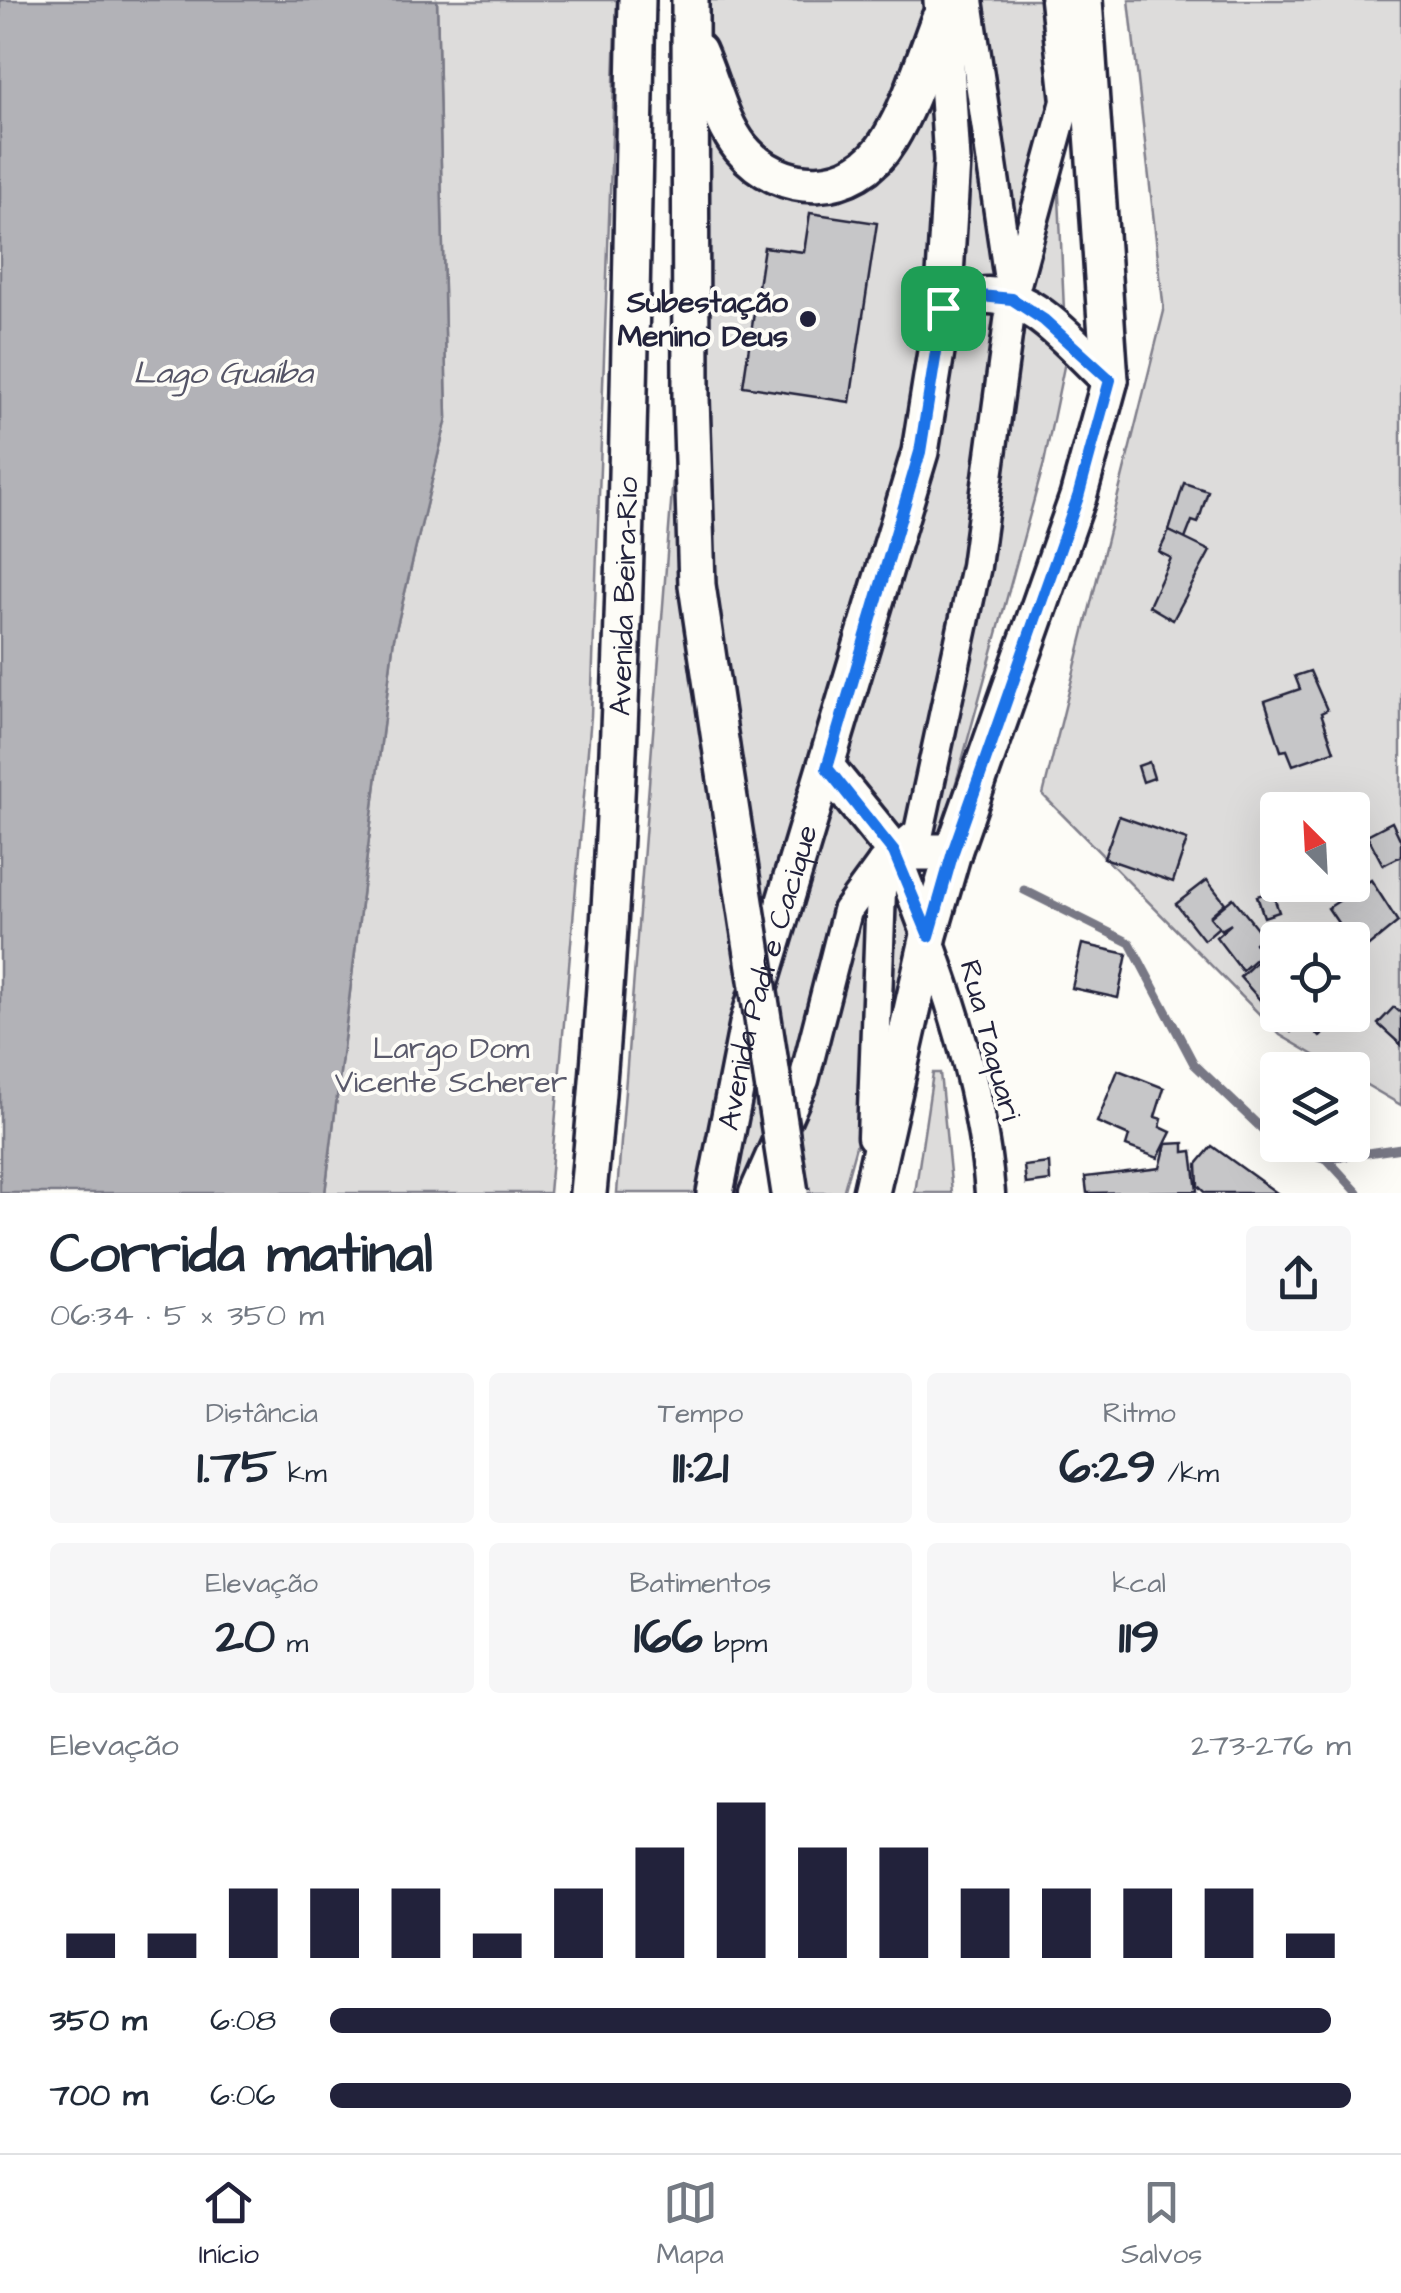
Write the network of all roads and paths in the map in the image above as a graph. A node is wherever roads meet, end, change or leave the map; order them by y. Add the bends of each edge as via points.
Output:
1 (637, 0) edge
2 (690, 0) edge
3 (1055, 0) edge
4 (1084, 0) edge
5 (951, 3) edge
6 (691, 36) junction
7 (1092, 77) junction
8 (1012, 299) junction
9 (943, 308) junction
10 (1110, 380) junction
11 (827, 768) junction
12 (953, 852) junction
13 (888, 858) junction
14 (929, 936) junction
15 (588, 1193) edge
16 (715, 1193) edge
17 (754, 1193) edge
18 (790, 1193) edge
19 (870, 1193) edge
20 (990, 1193) edge

1 - 15 main road, Avenida Beira-Rio via 621,706 607,1003
2 - 6 main road
3 - 8 street via 1066,101
4 - 7 main road
5 - 6 main road via 890,140 862,167 814,186 780,179 740,146
5 - 8 street
5 - 9 main road, Avenida Padre Cacique via 952,161
6 - 18 main road, bridge via 698,585
7 - 8 street
7 - 10 main road
8 - 9 main road via 981,296
8 - 10 main road
8 - 13 street via 968,604 919,832
9 - 11 main road, Avenida Padre Cacique via 920,452
10 - 12 main road via 1078,497
11 - 13 main road
11 - 16 main road, Avenida Padre Cacique via 748,1024
12 - 13 main road
12 - 14 main road
13 - 14 street, Rua Taquari
13 - 17 street via 847,911 804,1080
13 - 19 street
14 - 19 main road
14 - 20 street, Rua Taquari via 986,1136

